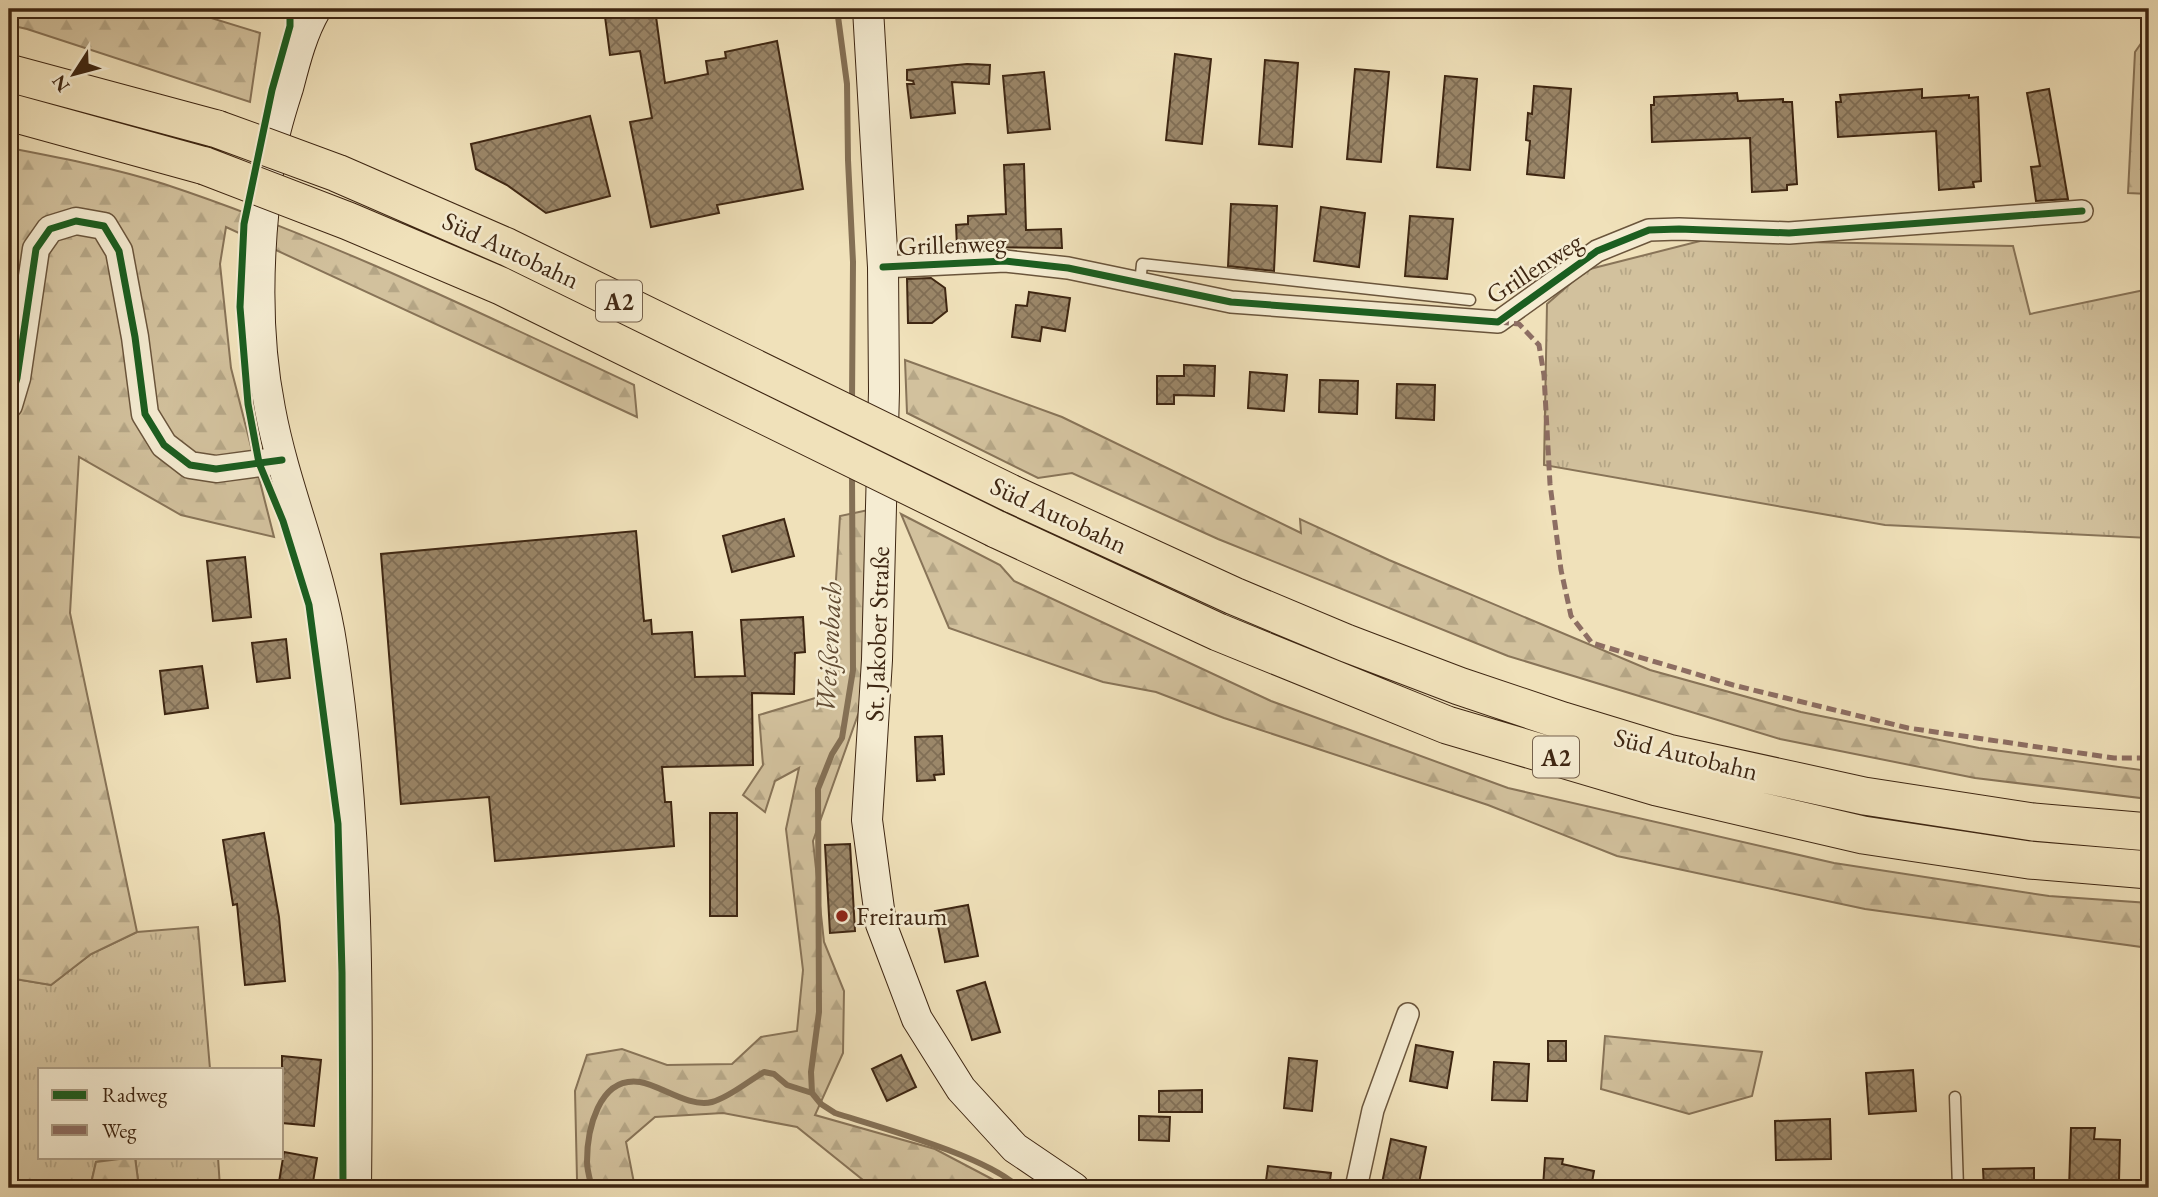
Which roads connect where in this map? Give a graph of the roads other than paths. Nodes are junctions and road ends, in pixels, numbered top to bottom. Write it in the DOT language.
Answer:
graph roads {
  1 [pos="316,9"];
  2 [pos="868,9"];
  3 [pos="9,73"];
  4 [pos="9,112"];
  5 [pos="2082,211"];
  6 [pos="883,267"];
  7 [pos="1140,284"];
  8 [pos="1470,300"];
  9 [pos="9,405"];
  10 [pos="282,460"];
  11 [pos="2149,832"];
  12 [pos="2149,870"];
  13 [pos="1408,1014"];
  14 [pos="1955,1097"];
  15 [pos="356,1188"];
  16 [pos="1073,1188"];
  17 [pos="1356,1188"];
  18 [pos="1958,1188"];
  1 -- 10 [label="main road"];
  2 -- 6 [label="main road, St. Jakober Straße"];
  3 -- 11 [label="highway, Süd Autobahn / A2, bridge"];
  4 -- 12 [label="highway, Süd Autobahn / A2, bridge"];
  5 -- 7 [label="street, Grillenweg"];
  6 -- 7 [label="street, Grillenweg"];
  6 -- 16 [label="main road, St. Jakober Straße"];
  7 -- 8 [label="lane"];
  9 -- 10 [label="street"];
  10 -- 15 [label="main road"];
  13 -- 17 [label="street"];
  14 -- 18 [label="lane"];
}
